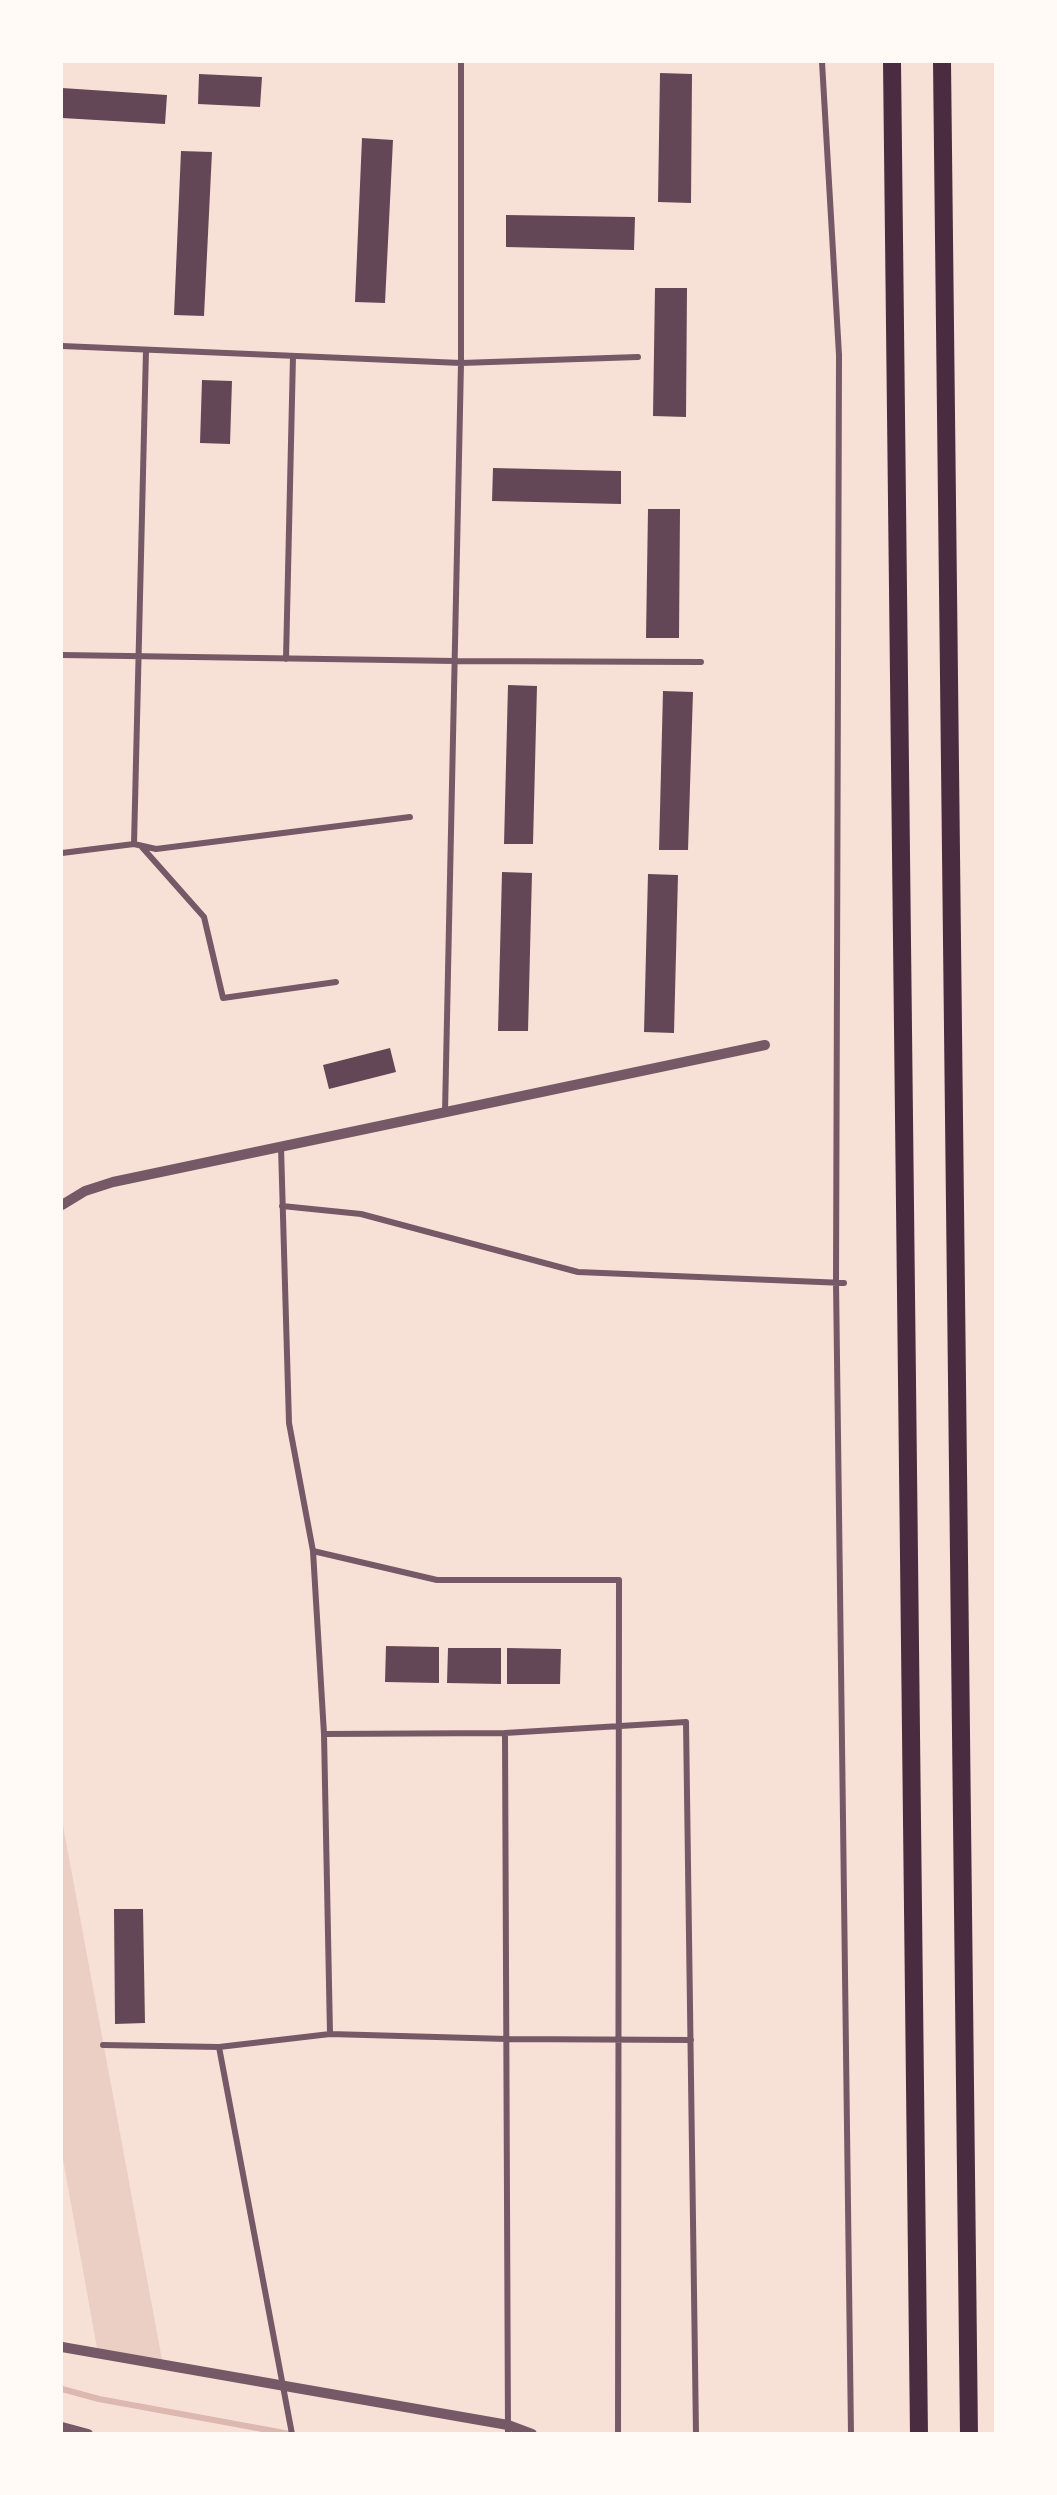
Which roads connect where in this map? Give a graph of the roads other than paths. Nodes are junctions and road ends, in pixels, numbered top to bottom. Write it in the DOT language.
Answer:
graph roads {
  1 [pos="461,62"];
  2 [pos="822,62"];
  3 [pos="892,62"];
  4 [pos="942,62"];
  5 [pos="62,346"];
  6 [pos="146,350"];
  7 [pos="293,356"];
  8 [pos="638,357"];
  9 [pos="461,363"];
  10 [pos="62,655"];
  11 [pos="139,656"];
  12 [pos="286,658"];
  13 [pos="455,661"];
  14 [pos="701,662"];
  15 [pos="410,817"];
  16 [pos="138,844"];
  17 [pos="62,853"];
  18 [pos="336,982"];
  19 [pos="765,1046"];
  20 [pos="445,1112"];
  21 [pos="281,1147"];
  22 [pos="62,1205"];
  23 [pos="282,1206"];
  24 [pos="836,1282"];
  25 [pos="844,1283"];
  26 [pos="313,1551"];
  27 [pos="619,1725"];
  28 [pos="505,1732"];
  29 [pos="324,1734"];
  30 [pos="330,2034"];
  31 [pos="507,2039"];
  32 [pos="618,2039"];
  33 [pos="691,2040"];
  34 [pos="104,2044"];
  35 [pos="219,2047"];
  36 [pos="62,2347"];
  37 [pos="282,2385"];
  38 [pos="62,2427"];
  39 [pos="508,2429"];
  40 [pos="88,2433"];
  41 [pos="291,2433"];
  42 [pos="532,2433"];
  43 [pos="618,2433"];
  44 [pos="696,2433"];
  45 [pos="851,2433"];
  46 [pos="919,2433"];
  47 [pos="969,2433"];
  1 -- 9 [label="street"];
  2 -- 24 [label="street"];
  3 -- 46 [label="highway"];
  4 -- 47 [label="highway"];
  5 -- 6 [label="street"];
  6 -- 7 [label="street"];
  6 -- 11 [label="street"];
  7 -- 9 [label="street"];
  7 -- 12 [label="street"];
  8 -- 9 [label="street"];
  9 -- 13 [label="street"];
  10 -- 11 [label="street"];
  11 -- 12 [label="street"];
  11 -- 16 [label="street"];
  12 -- 13 [label="street"];
  13 -- 14 [label="street"];
  13 -- 20 [label="street"];
  15 -- 16 [label="street"];
  16 -- 17 [label="street"];
  16 -- 18 [label="street"];
  19 -- 20 [label="street"];
  20 -- 21 [label="street"];
  21 -- 22 [label="street"];
  21 -- 23 [label="street"];
  23 -- 24 [label="street"];
  23 -- 26 [label="street"];
  24 -- 25 [label="street"];
  24 -- 45 [label="street"];
  26 -- 27 [label="street"];
  26 -- 29 [label="street"];
  27 -- 28 [label="street"];
  27 -- 32 [label="street"];
  27 -- 33 [label="street"];
  28 -- 29 [label="street"];
  28 -- 31 [label="street"];
  29 -- 30 [label="street"];
  30 -- 31 [label="street"];
  30 -- 35 [label="street"];
  31 -- 32 [label="street"];
  31 -- 39 [label="street"];
  32 -- 33 [label="street"];
  32 -- 43 [label="street"];
  33 -- 44 [label="street"];
  34 -- 35 [label="street"];
  35 -- 37 [label="street"];
  36 -- 37 [label="street"];
  37 -- 39 [label="street"];
  37 -- 41 [label="street"];
  38 -- 40 [label="street"];
  39 -- 42 [label="street"];
}
